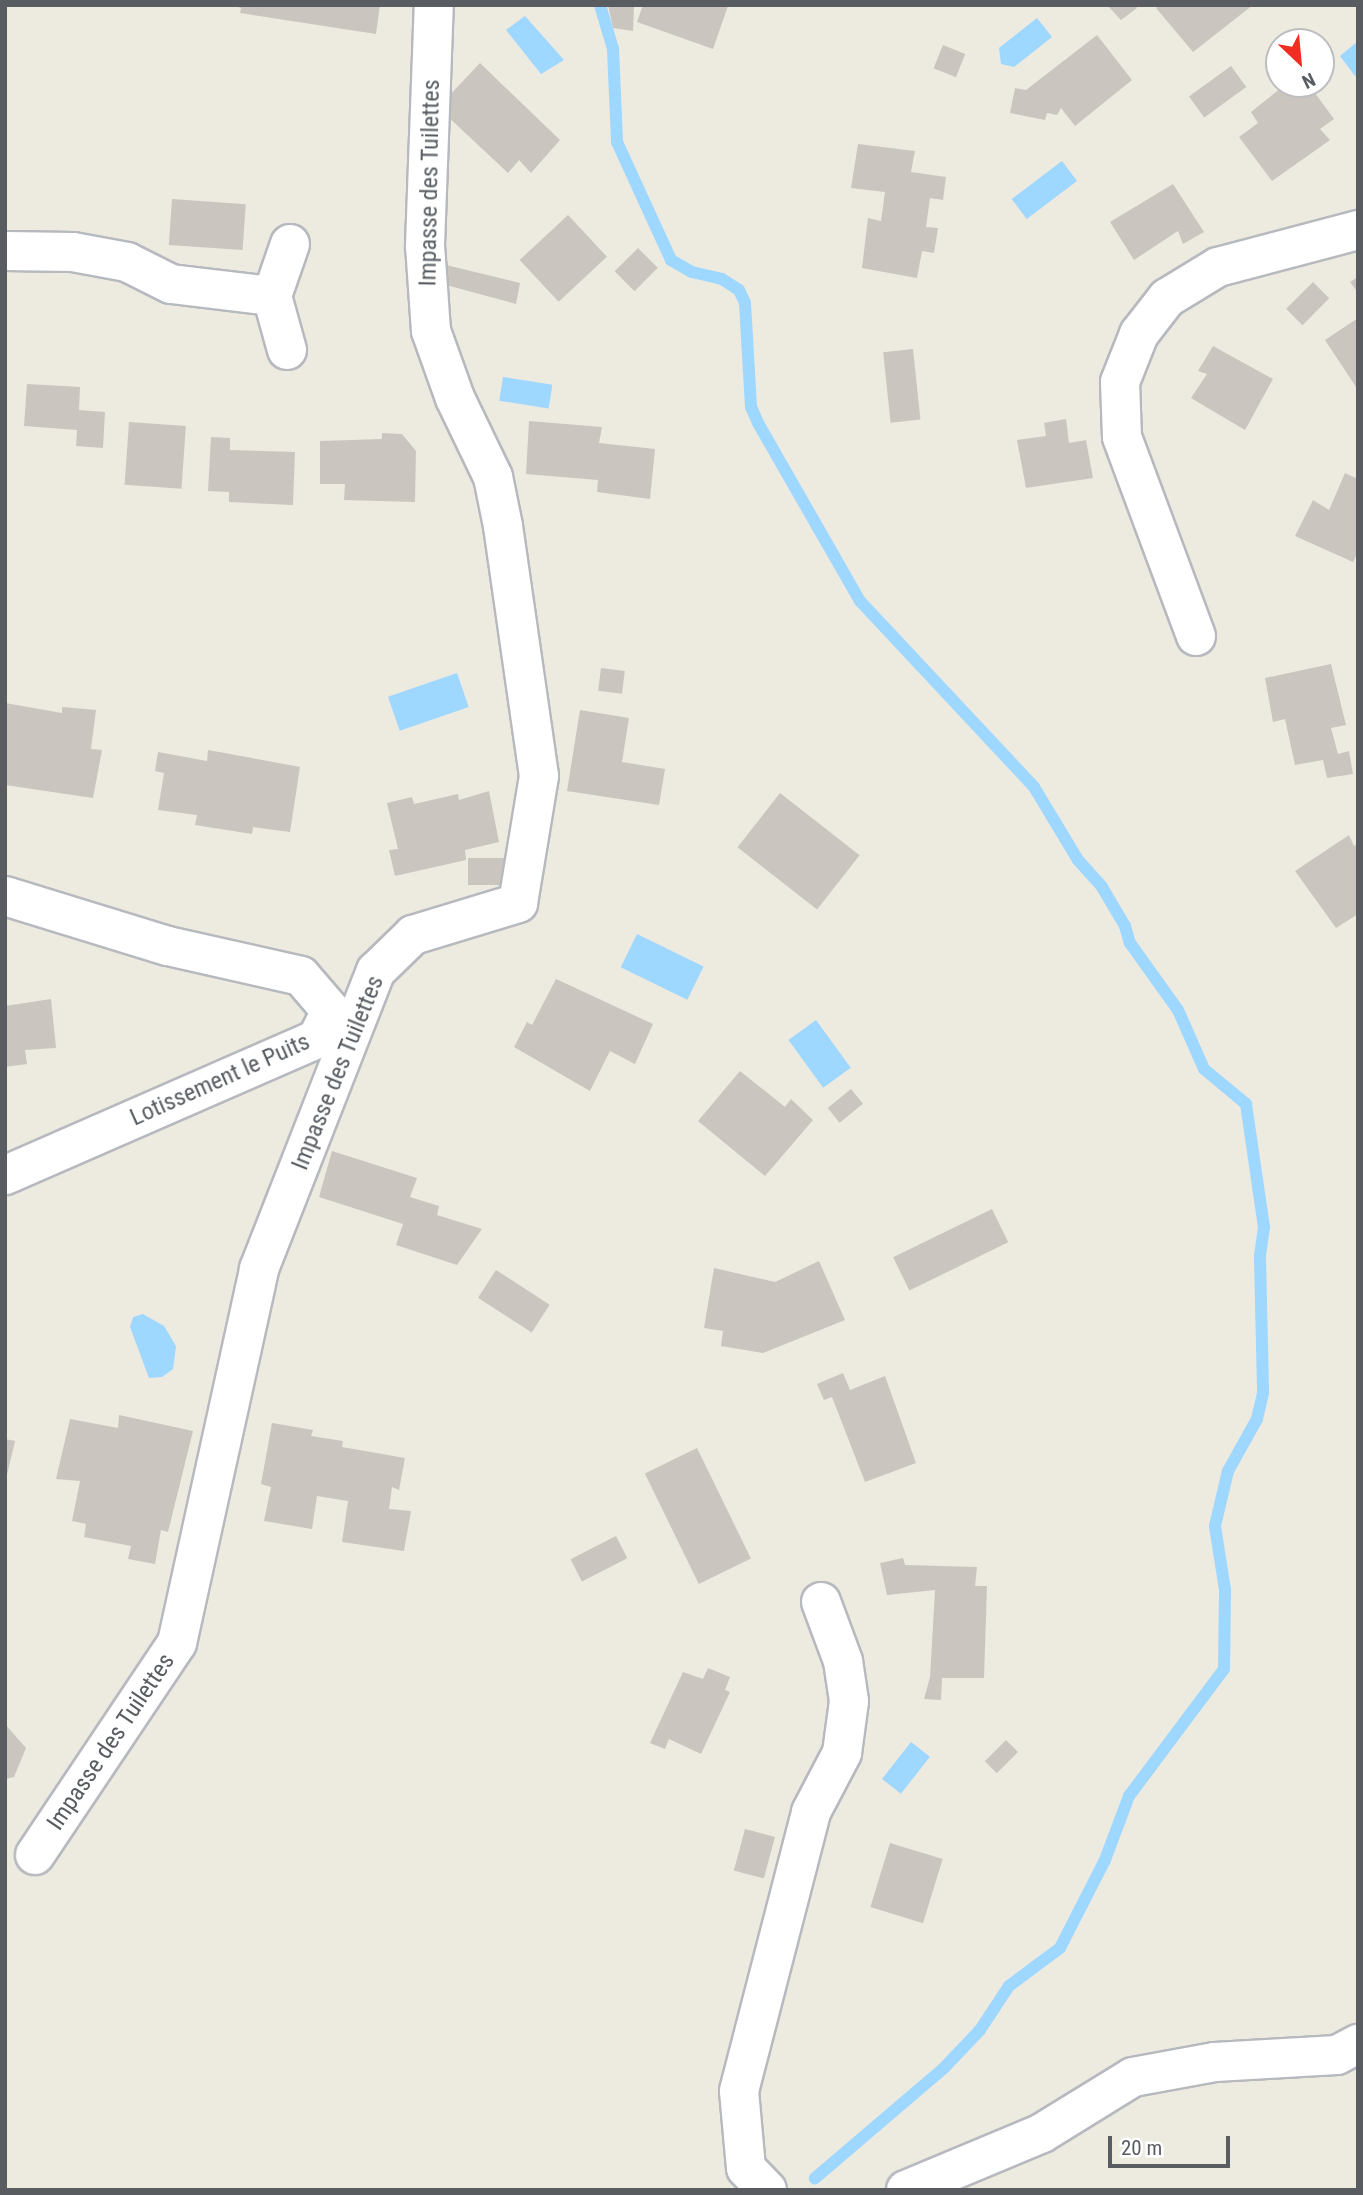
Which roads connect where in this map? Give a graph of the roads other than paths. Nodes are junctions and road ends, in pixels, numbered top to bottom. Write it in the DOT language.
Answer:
graph roads {
  1 [pos="434,5"];
  2 [pos="1358,230"];
  3 [pos="290,244"];
  4 [pos="5,251"];
  5 [pos="272,296"];
  6 [pos="288,350"];
  7 [pos="1196,636"];
  8 [pos="5,896"];
  9 [pos="5,1175"];
  10 [pos="821,1602"];
  11 [pos="35,1855"];
  12 [pos="1358,2044"];
  13 [pos="767,2190"];
  14 [pos="906,2190"];
  1 -- 11 [label="street, Impasse des Tuilettes"];
  2 -- 7 [label="street"];
  3 -- 5 [label="street"];
  4 -- 5 [label="street"];
  5 -- 6 [label="street"];
  8 -- 9 [label="street, Lotissement le Puits"];
  10 -- 13 [label="street"];
  12 -- 14 [label="street"];
}
